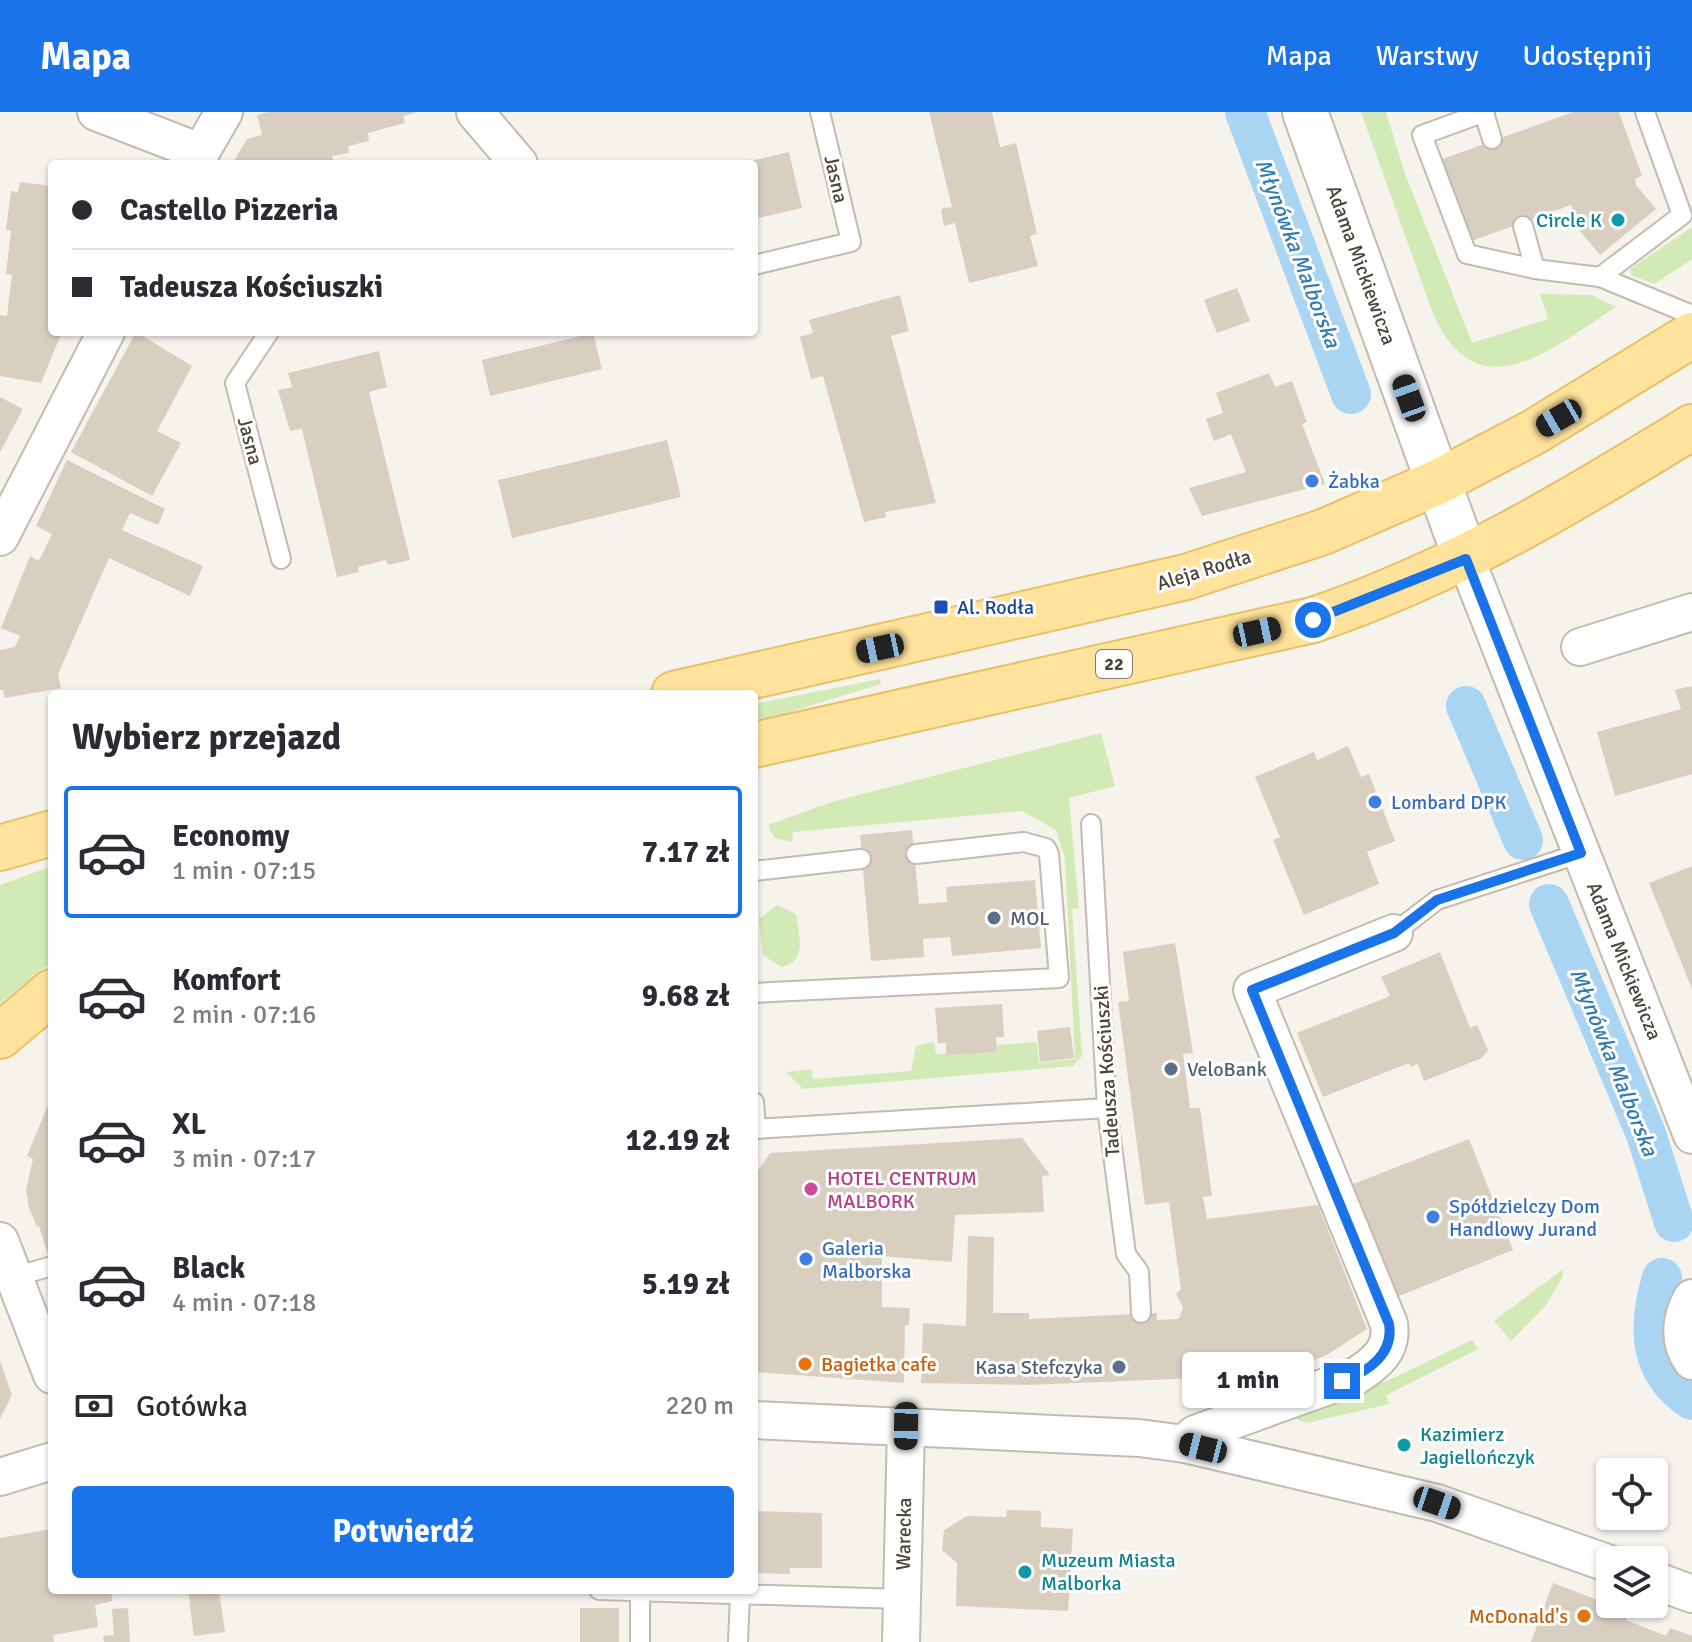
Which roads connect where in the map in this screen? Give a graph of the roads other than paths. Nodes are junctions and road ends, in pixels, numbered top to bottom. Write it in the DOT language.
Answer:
graph roads {
  1 [pos="96,112"];
  2 [pos="224,112"];
  3 [pos="475,112"];
  4 [pos="820,112"];
  5 [pos="1305,112"];
  6 [pos="1484,112"];
  7 [pos="1645,112"];
  8 [pos="1492,139"];
  9 [pos="197,158"];
  10 [pos="516,160"];
  11 [pos="1523,226"];
  12 [pos="758,264"];
  13 [pos="1535,269"];
  14 [pos="1600,277"];
  15 [pos="1692,315"];
  16 [pos="1692,335"];
  17 [pos="104,336"];
  18 [pos="266,336"];
  19 [pos="1692,427"];
  20 [pos="1438,482"];
  21 [pos="0,537"];
  22 [pos="281,559"];
  23 [pos="1466,559"];
  24 [pos="1692,612"];
  25 [pos="1580,647"];
  26 [pos="692,690"];
  27 [pos="758,744"];
  28 [pos="1091,824"];
  29 [pos="48,834"];
  30 [pos="0,848"];
  31 [pos="1581,853"];
  32 [pos="916,854"];
  33 [pos="861,859"];
  34 [pos="758,871"];
  35 [pos="1394,933"];
  36 [pos="758,993"];
  37 [pos="48,995"];
  38 [pos="0,1036"];
  39 [pos="1107,1108"];
  40 [pos="758,1129"];
  41 [pos="1692,1135"];
  42 [pos="0,1241"];
  43 [pos="48,1267"];
  44 [pos="14,1277"];
  45 [pos="1692,1298"];
  46 [pos="1141,1313"];
  47 [pos="1692,1361"];
  48 [pos="48,1365"];
  49 [pos="758,1420"];
  50 [pos="906,1426"];
  51 [pos="1185,1444"];
  52 [pos="48,1462"];
  53 [pos="0,1477"];
  54 [pos="1596,1559"];
  55 [pos="1668,1585"];
  56 [pos="640,1594"];
  57 [pos="707,1594"];
  58 [pos="1692,1594"];
  59 [pos="740,1595"];
  60 [pos="902,1599"];
  61 [pos="640,1642"];
  62 [pos="738,1642"];
  63 [pos="901,1642"];
  1 -- 9 [label="street"];
  2 -- 9 [label="street"];
  3 -- 10 [label="street"];
  4 -- 12 [label="lane, Jasna"];
  5 -- 20 [label="street, Adama Mickiewicza"];
  6 -- 8 [label="lane"];
  6 -- 13 [label="lane"];
  7 -- 14 [label="lane"];
  11 -- 13 [label="lane"];
  13 -- 14 [label="lane"];
  14 -- 15 [label="lane"];
  16 -- 20 [label="main road, Aleja Rodła"];
  17 -- 21 [label="street"];
  18 -- 22 [label="lane, Jasna"];
  19 -- 23 [label="main road, 22"];
  20 -- 23 [label="street, Adama Mickiewicza"];
  20 -- 26 [label="main road, Aleja Rodła"];
  23 -- 27 [label="main road, 22"];
  23 -- 31 [label="street, Adama Mickiewicza"];
  24 -- 25 [label="street"];
  28 -- 39 [label="lane, Tadeusza Kościuszki"];
  29 -- 30 [label="main road"];
  31 -- 35 [label="lane"];
  31 -- 41 [label="street, Adama Mickiewicza"];
  32 -- 36 [label="lane"];
  33 -- 34 [label="lane"];
  35 -- 51 [label="street"];
  37 -- 38 [label="main road"];
  39 -- 40 [label="lane"];
  39 -- 46 [label="lane, Tadeusza Kościuszki"];
  42 -- 44 [label="street"];
  43 -- 44 [label="lane"];
  44 -- 48 [label="street"];
  45 -- 47 [label="street"];
  49 -- 50 [label="street"];
  50 -- 51 [label="street"];
  50 -- 60 [label="street, Warecka"];
  51 -- 54 [label="street"];
  52 -- 53 [label="street"];
  55 -- 58 [label="street"];
  56 -- 61 [label="lane"];
  57 -- 59 [label="lane"];
  59 -- 60 [label="lane"];
  59 -- 62 [label="lane"];
  60 -- 63 [label="street, Warecka"];
}
